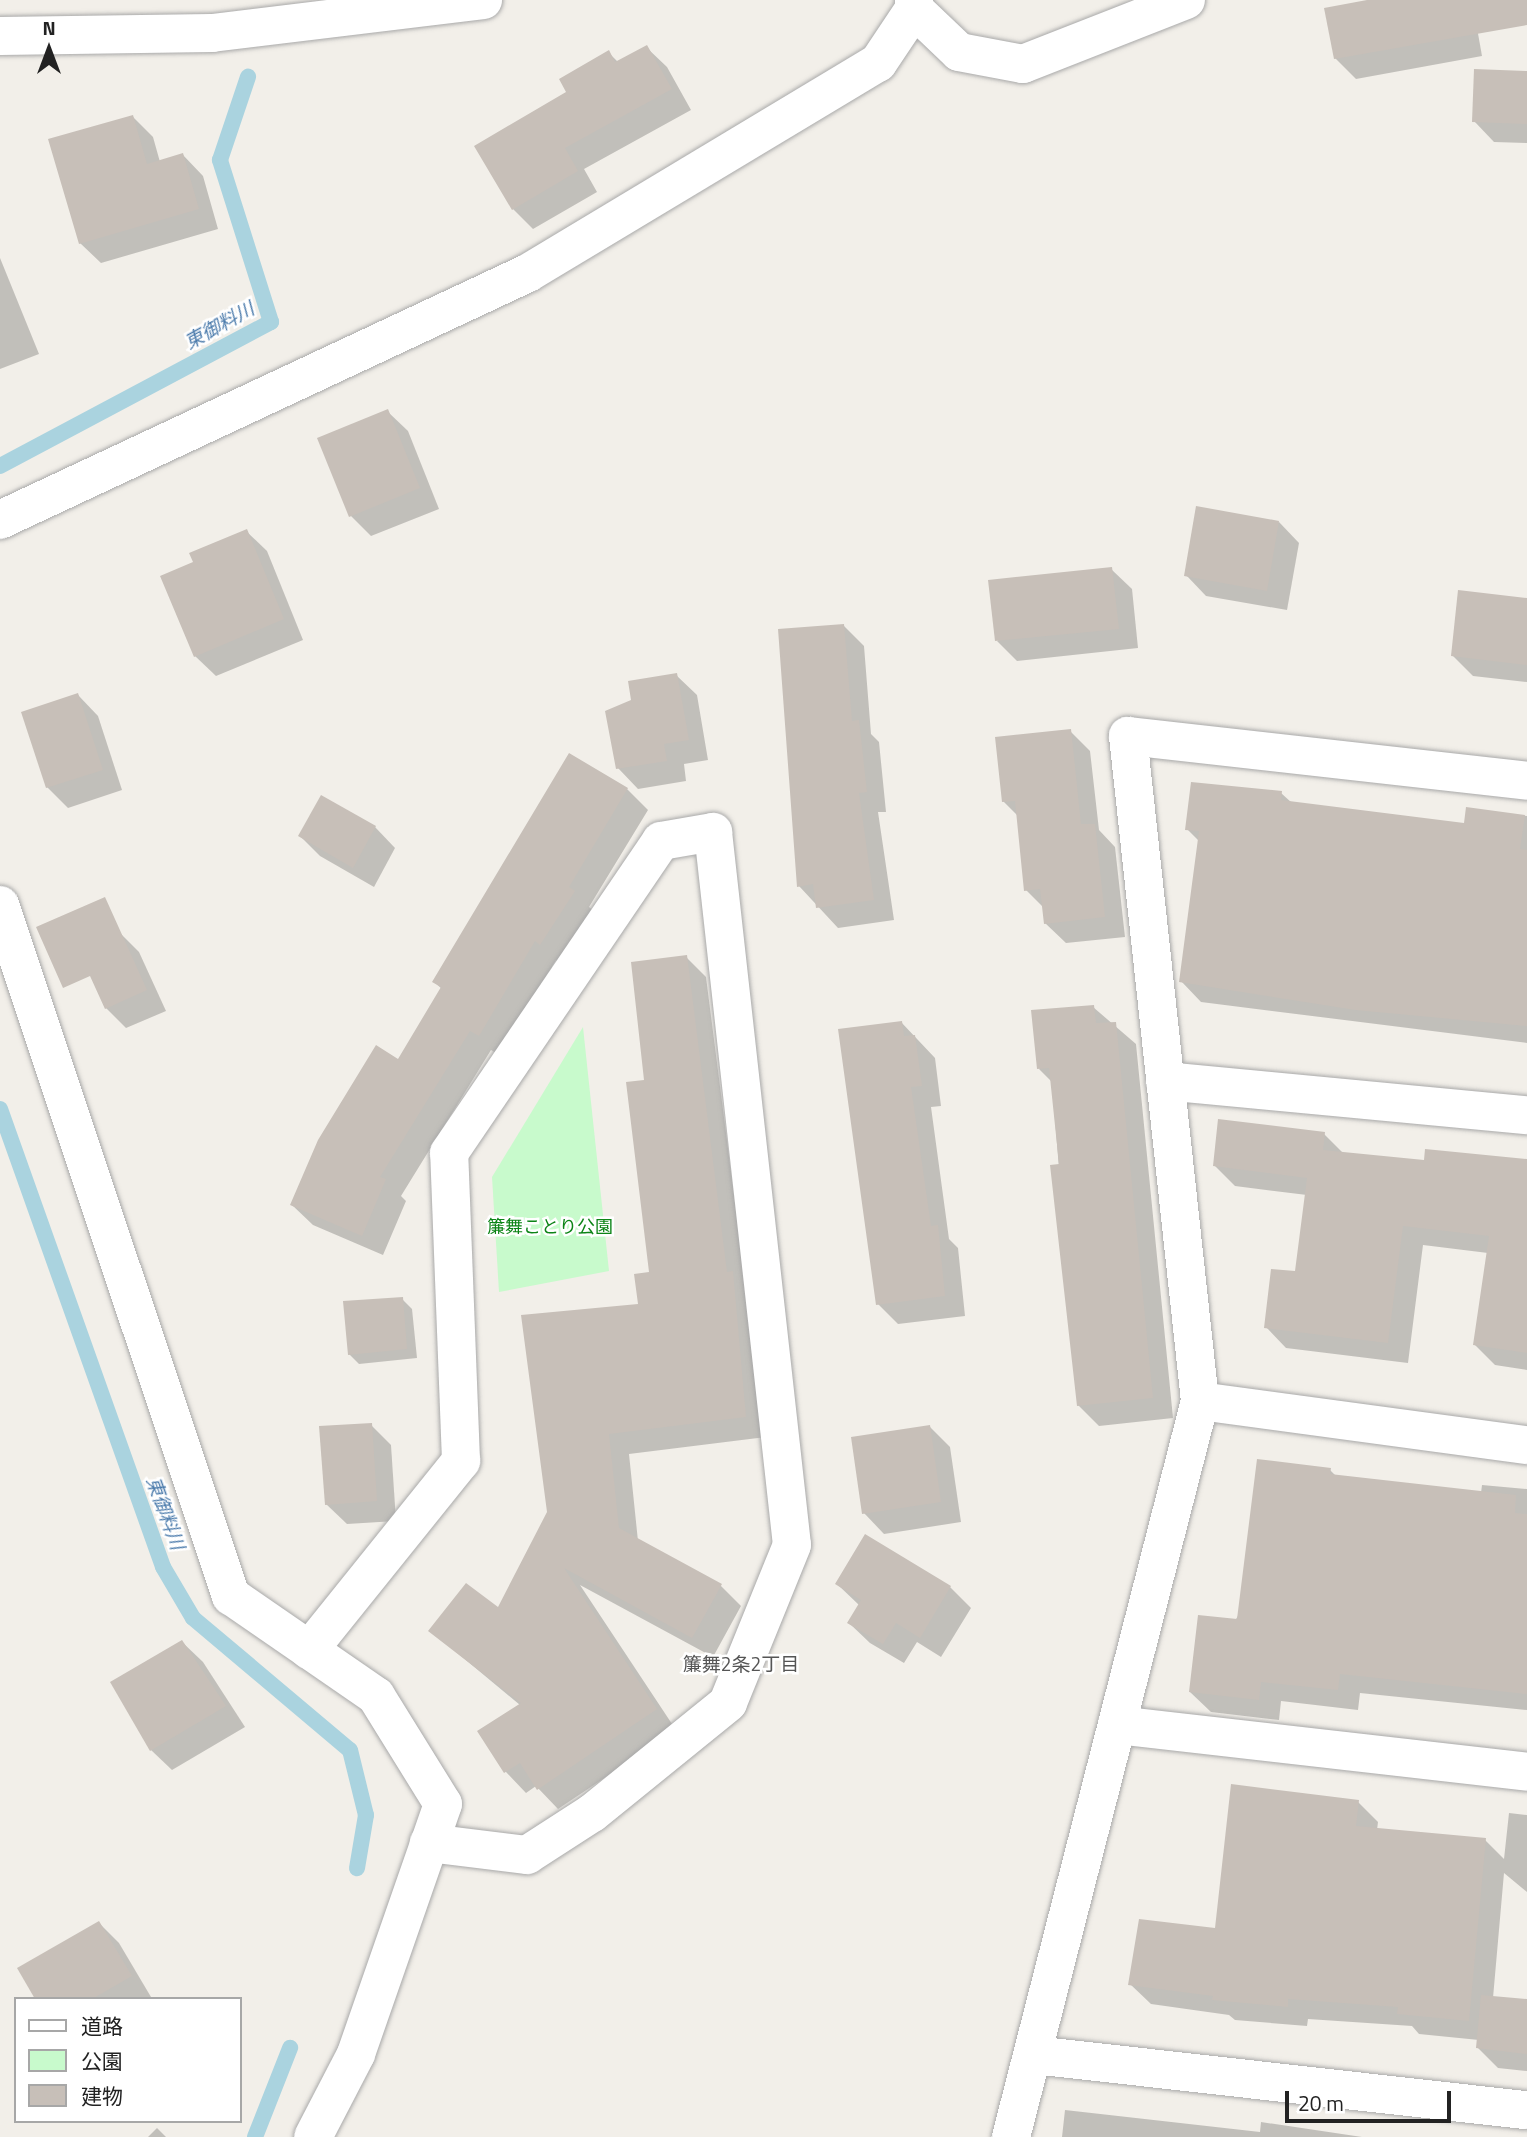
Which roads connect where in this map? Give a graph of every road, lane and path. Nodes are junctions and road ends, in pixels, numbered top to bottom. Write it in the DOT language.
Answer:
graph roads {
  1 [pos="483,0"];
  2 [pos="1186,0"];
  3 [pos="914,5"];
  4 [pos="0,36"];
  5 [pos="0,520"];
  6 [pos="1527,781"];
  7 [pos="0,905"];
  8 [pos="1165,1081"];
  9 [pos="1527,1115"];
  10 [pos="1200,1401"];
  11 [pos="1527,1445"];
  12 [pos="309,1650"];
  13 [pos="1118,1725"];
  14 [pos="1527,1772"];
  15 [pos="429,1843"];
  16 [pos="1034,2055"];
  17 [pos="1527,2110"];
  18 [pos="313,2137"];
  19 [pos="1011,2137"];
  1 -- 4 [label="street"];
  2 -- 3 [label="street"];
  3 -- 5 [label="street"];
  6 -- 8 [label="street"];
  7 -- 12 [label="street"];
  8 -- 9 [label="street"];
  8 -- 10 [label="street"];
  10 -- 11 [label="street"];
  10 -- 13 [label="street"];
  12 -- 15 [label="street"];
  12 -- 15 [label="street"];
  13 -- 14 [label="street"];
  13 -- 16 [label="street"];
  15 -- 18 [label="street"];
  16 -- 17 [label="street"];
  16 -- 19 [label="street"];
}
